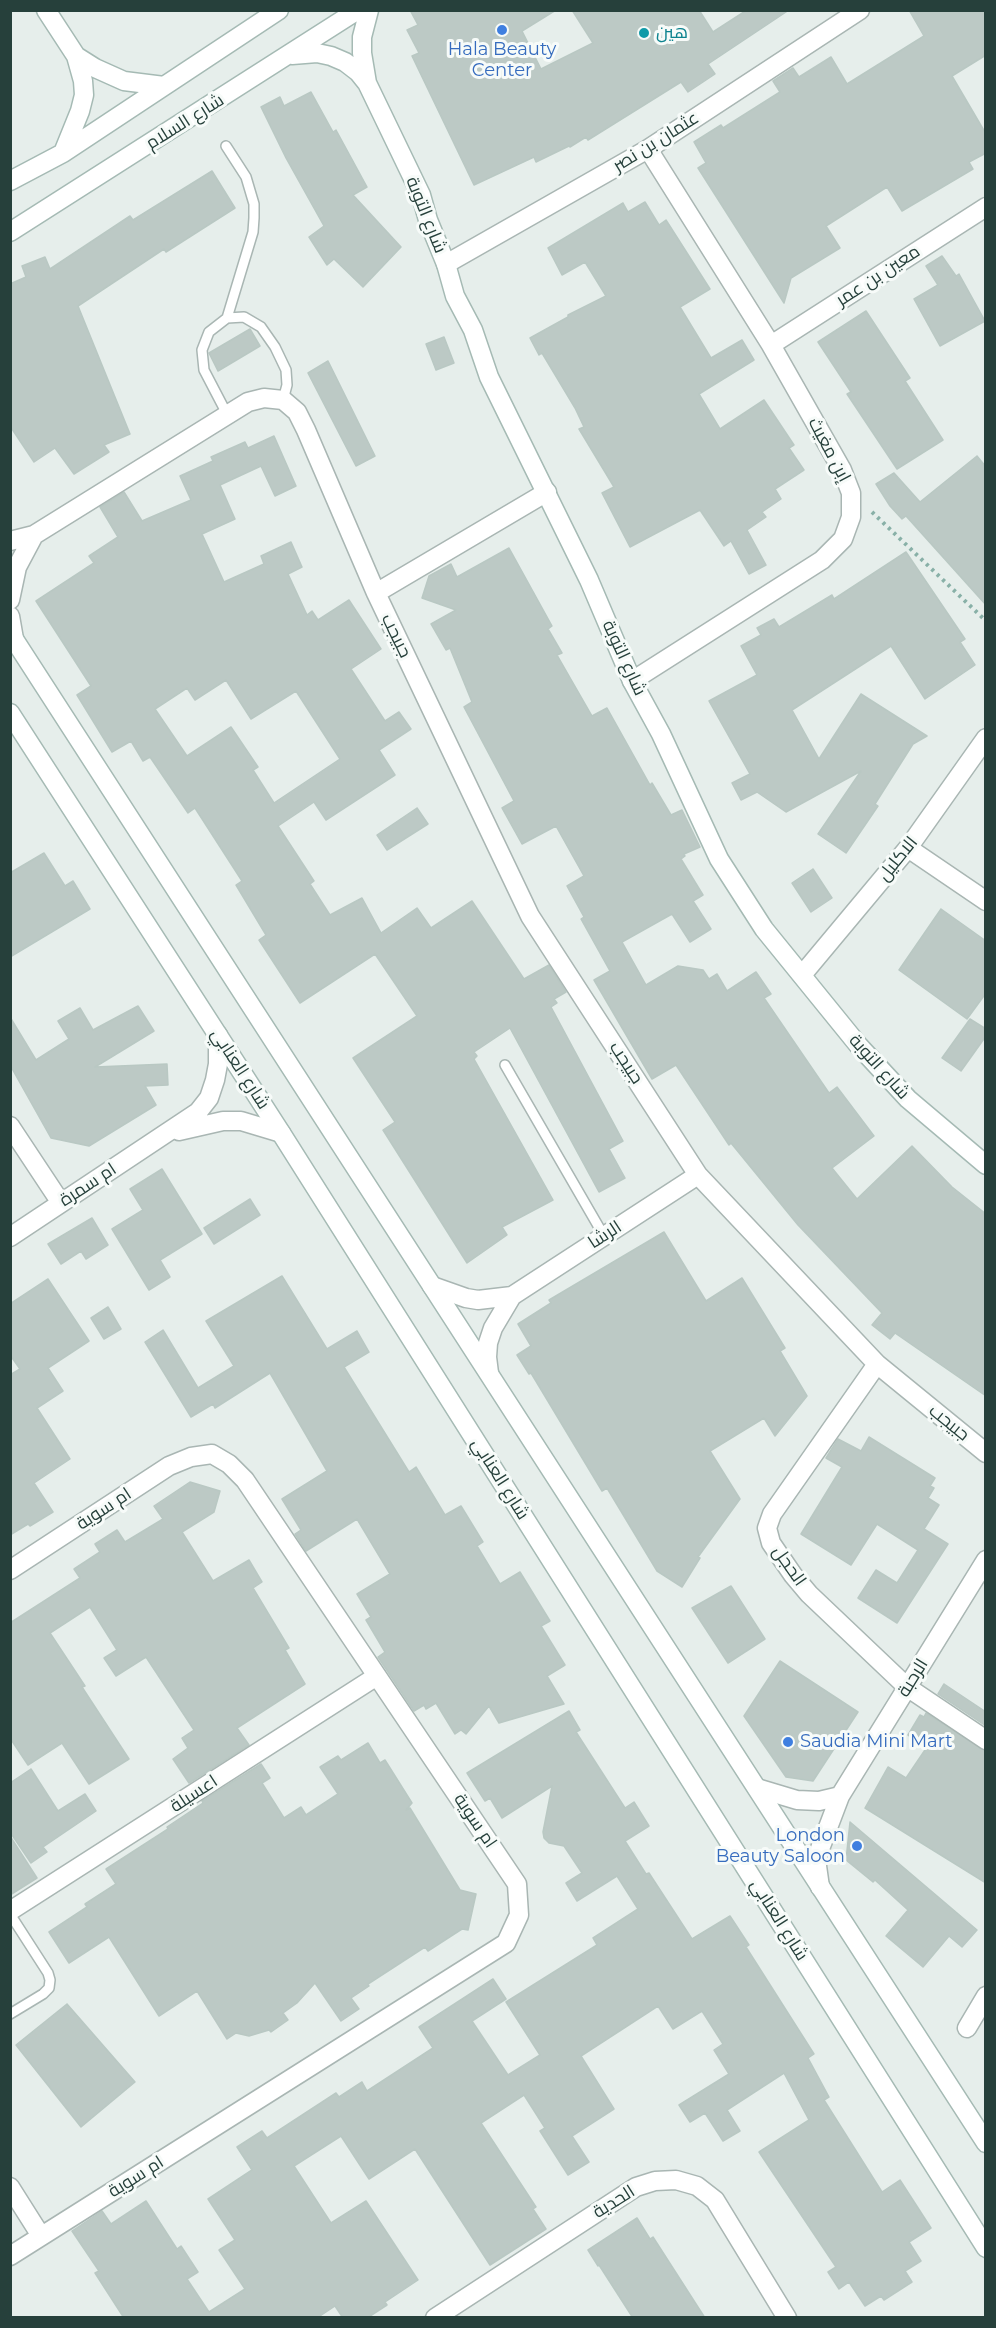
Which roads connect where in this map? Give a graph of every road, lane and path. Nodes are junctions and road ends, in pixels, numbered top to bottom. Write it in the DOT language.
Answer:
graph roads {
  1 [pos="46,10"];
  2 [pos="279,10"];
  3 [pos="358,10"];
  4 [pos="369,10"];
  5 [pos="860,10"];
  6 [pos="76,56"];
  7 [pos="289,56"];
  8 [pos="367,83"];
  9 [pos="164,86"];
  10 [pos="226,146"];
  11 [pos="648,148"];
  12 [pos="63,153"];
  13 [pos="10,181"];
  14 [pos="986,207"];
  15 [pos="10,232"];
  16 [pos="446,264"];
  17 [pos="227,318"];
  18 [pos="771,345"];
  19 [pos="283,400"];
  20 [pos="228,416"];
  21 [pos="547,492"];
  22 [pos="851,493"];
  23 [pos="34,535"];
  24 [pos="10,541"];
  25 [pos="376,593"];
  26 [pos="10,600"];
  27 [pos="10,616"];
  28 [pos="986,621"];
  29 [pos="12,636"];
  30 [pos="632,681"];
  31 [pos="10,713"];
  32 [pos="986,738"];
  33 [pos="908,848"];
  34 [pos="986,901"];
  35 [pos="802,975"];
  36 [pos="218,1035"];
  37 [pos="505,1065"];
  38 [pos="10,1126"];
  39 [pos="281,1133"];
  40 [pos="166,1134"];
  41 [pos="986,1165"];
  42 [pos="698,1175"];
  43 [pos="61,1203"];
  44 [pos="10,1236"];
  45 [pos="604,1236"];
  46 [pos="432,1286"];
  47 [pos="512,1296"];
  48 [pos="877,1364"];
  49 [pos="489,1373"];
  50 [pos="986,1453"];
  51 [pos="986,1560"];
  52 [pos="10,1570"];
  53 [pos="377,1676"];
  54 [pos="907,1687"];
  55 [pos="986,1740"];
  56 [pos="757,1788"];
  57 [pos="840,1796"];
  58 [pos="820,1887"];
  59 [pos="10,1912"];
  60 [pos="986,1996"];
  61 [pos="10,2014"];
  62 [pos="967,2028"];
  63 [pos="986,2143"];
  64 [pos="10,2187"];
  65 [pos="41,2236"];
  66 [pos="986,2248"];
  67 [pos="10,2256"];
  68 [pos="435,2318"];
  69 [pos="787,2318"];
  1 -- 6 [label="street"];
  2 -- 9 [label="street"];
  3 -- 7 [label="street, شارع السلام"];
  4 -- 8 [label="street, شارع التوبة"];
  5 -- 11 [label="street, عثمان بن نصر"];
  6 -- 9 [label="street"];
  6 -- 12 [label="street"];
  7 -- 8 [label="street, شارع التوبة"];
  7 -- 15 [label="street, شارع السلام"];
  8 -- 16 [label="street, شارع التوبة"];
  9 -- 12 [label="street"];
  10 -- 17 [label="lane"];
  11 -- 16 [label="street, عثمان بن نصر"];
  11 -- 18 [label="street, إبن مغيث"];
  12 -- 13 [label="street"];
  14 -- 18 [label="street, معين بن عمر"];
  16 -- 21 [label="street, شارع التوبة"];
  17 -- 19 [label="lane"];
  17 -- 20 [label="lane"];
  18 -- 22 [label="street, إبن مغيث"];
  19 -- 20 [label="street"];
  19 -- 25 [label="street, جبيجب"];
  20 -- 23 [label="street"];
  21 -- 25 [label="street, جبيجب"];
  21 -- 30 [label="street, شارع التوبة"];
  22 -- 28 [label="path"];
  22 -- 30 [label="street, إبن مغيث"];
  23 -- 24 [label="street"];
  23 -- 26 [label="street"];
  25 -- 42 [label="street, جبيجب"];
  27 -- 29 [label="street"];
  29 -- 46 [label="street"];
  30 -- 35 [label="street, شارع التوبة"];
  31 -- 36 [label="street, شارع العنابي"];
  32 -- 33 [label="street, الاكليل"];
  33 -- 34 [label="street"];
  33 -- 35 [label="street, الاكليل"];
  35 -- 41 [label="street, شارع التوبة"];
  36 -- 39 [label="street, شارع العنابي"];
  36 -- 40 [label="street, ام سمرة"];
  37 -- 45 [label="lane"];
  38 -- 43 [label="street"];
  39 -- 40 [label="street, ام سمرة"];
  39 -- 66 [label="street, شارع العنابي"];
  40 -- 43 [label="street, ام سمرة"];
  42 -- 45 [label="street, الرشا"];
  42 -- 48 [label="street, جبيجب"];
  43 -- 44 [label="street, ام سمرة"];
  45 -- 47 [label="street, الرشا"];
  46 -- 47 [label="street, الرشا"];
  46 -- 49 [label="street"];
  47 -- 49 [label="street, الرشا"];
  48 -- 50 [label="street, جبيجب"];
  48 -- 54 [label="street, الحجل"];
  49 -- 56 [label="street"];
  51 -- 54 [label="street, الرحبة"];
  52 -- 53 [label="street, ام سوية"];
  53 -- 59 [label="street, اعسيلة"];
  53 -- 65 [label="street, ام سوية"];
  54 -- 55 [label="street"];
  54 -- 57 [label="street, الرحبة"];
  56 -- 57 [label="street"];
  56 -- 58 [label="street"];
  57 -- 58 [label="street, الرحبة"];
  58 -- 63 [label="street"];
  59 -- 61 [label="lane"];
  60 -- 62 [label="street"];
  64 -- 65 [label="street"];
  65 -- 67 [label="street, ام سوية"];
  68 -- 69 [label="street, الحدية"];
}
